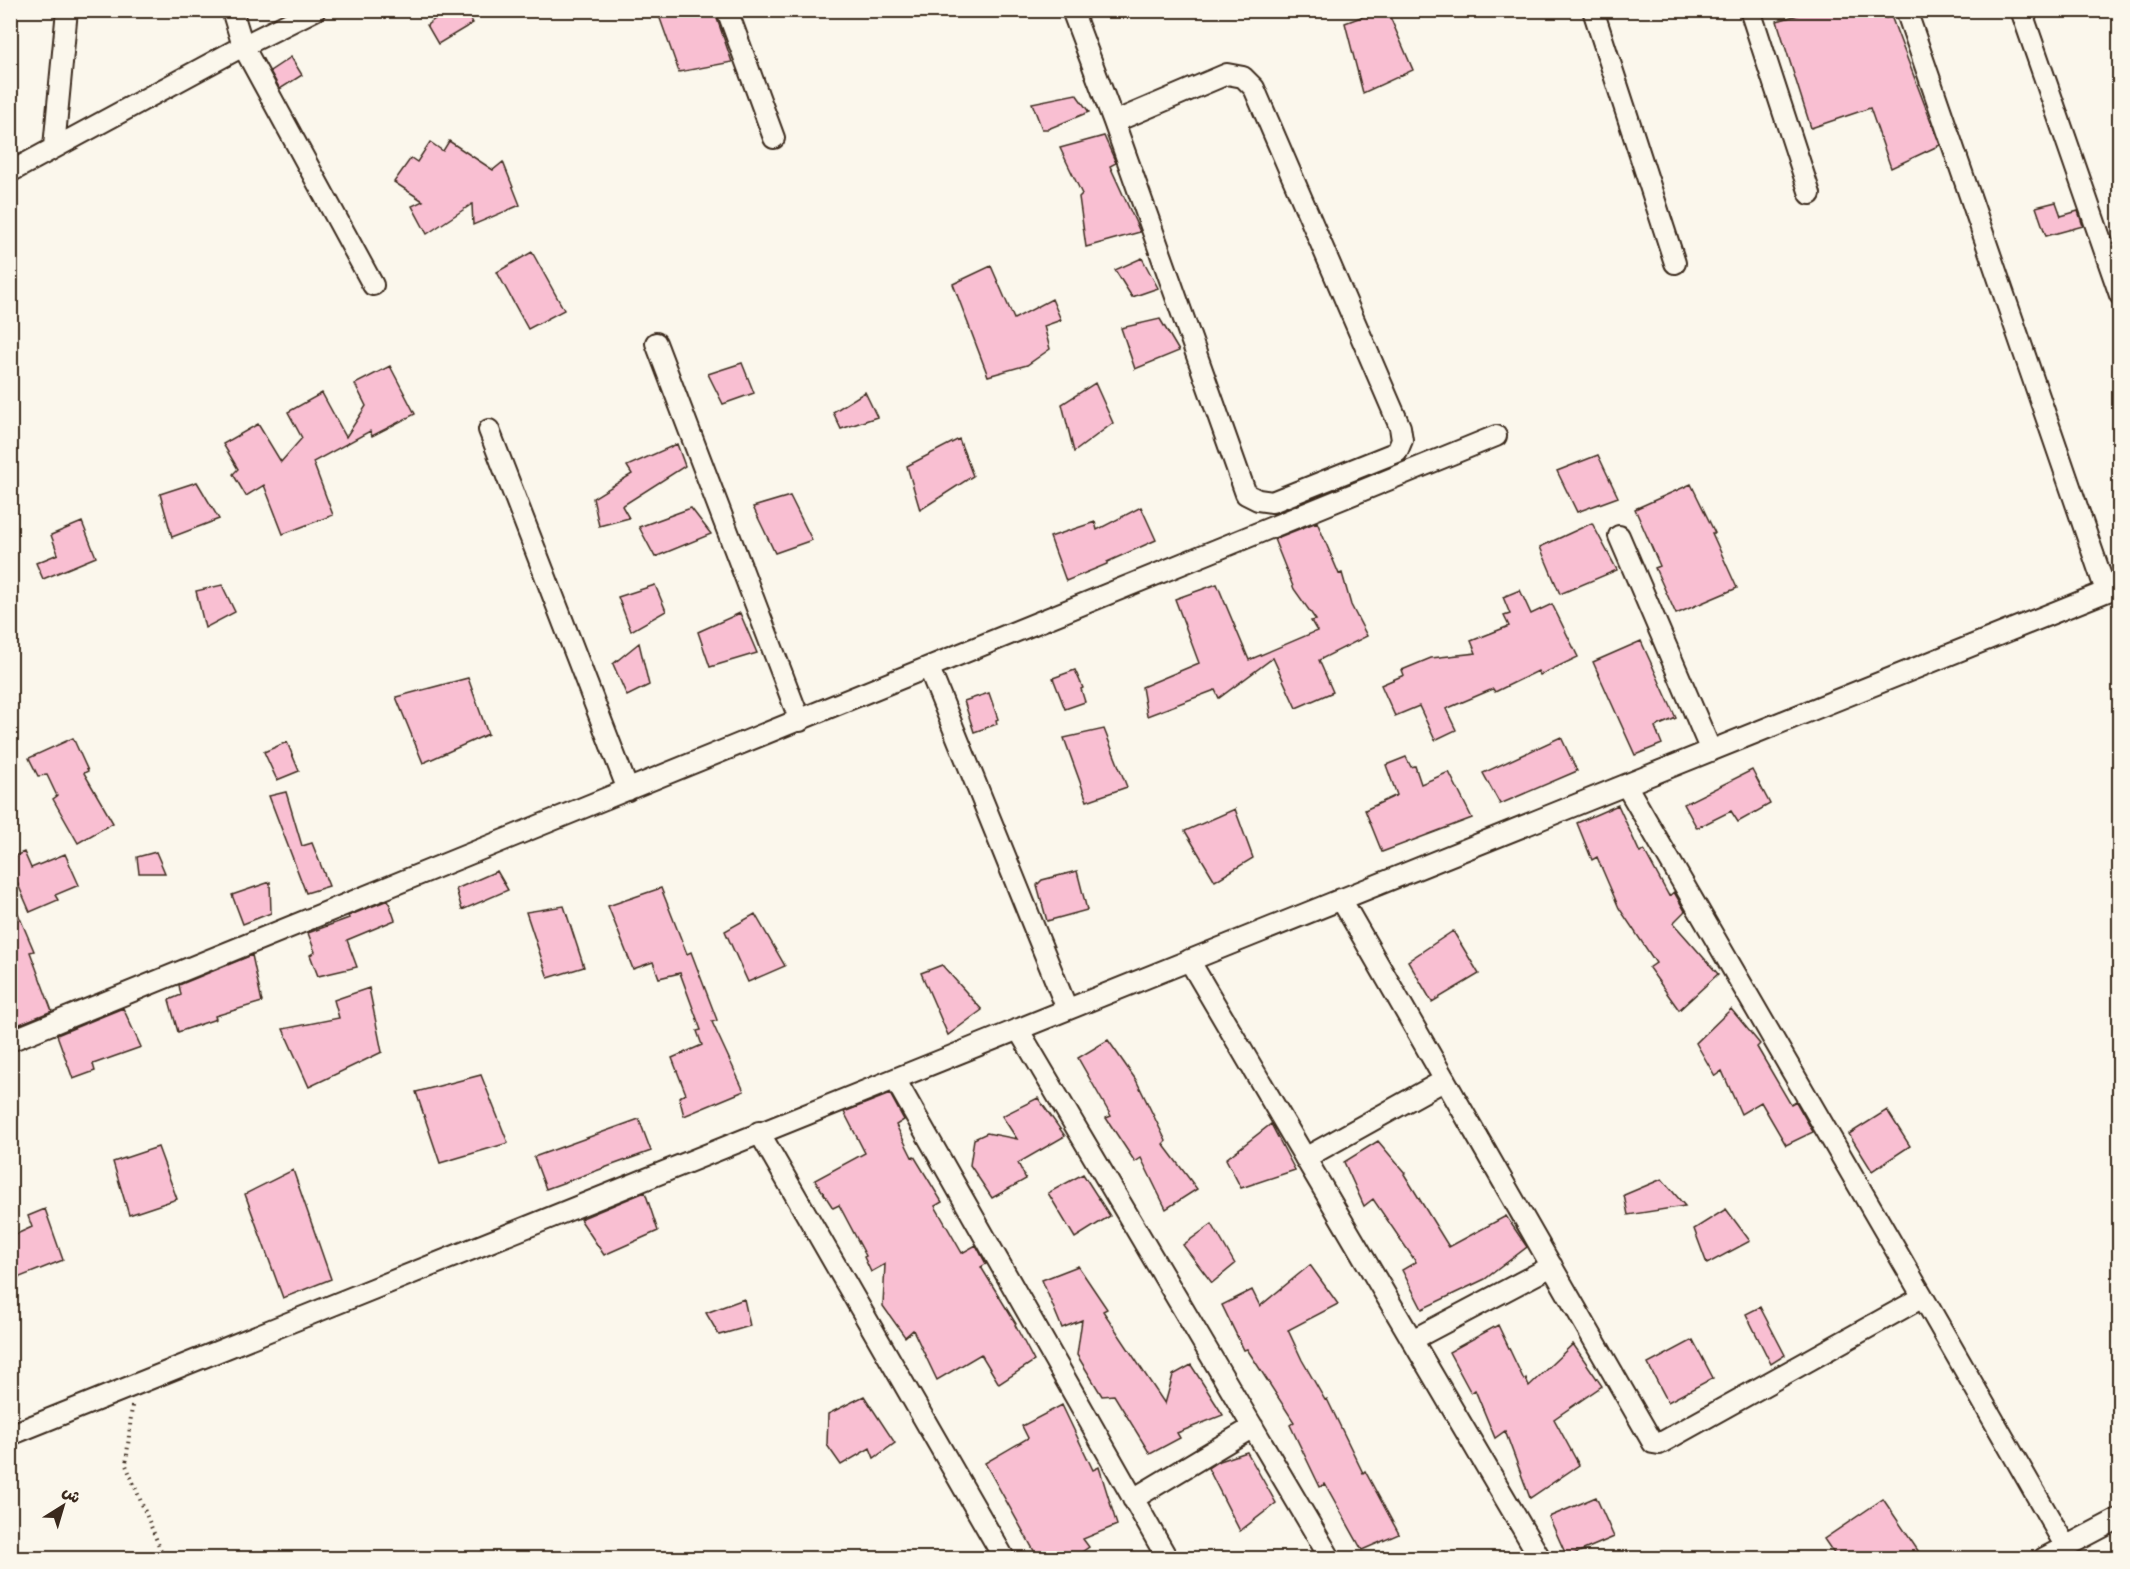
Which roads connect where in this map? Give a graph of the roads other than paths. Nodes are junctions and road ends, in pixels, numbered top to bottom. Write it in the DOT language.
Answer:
graph roads {
  1 [pos="67,10"];
  2 [pos="232,10"];
  3 [pos="315,10"];
  4 [pos="727,10"];
  5 [pos="1593,10"];
  6 [pos="1750,10"];
  7 [pos="1906,10"];
  8 [pos="2021,10"];
  9 [pos="1074,11"];
  10 [pos="243,46"];
  11 [pos="1114,122"];
  12 [pos="774,138"];
  13 [pos="54,147"];
  14 [pos="10,172"];
  15 [pos="1810,194"];
  16 [pos="1675,263"];
  17 [pos="373,285"];
  18 [pos="2120,295"];
  19 [pos="656,343"];
  20 [pos="489,430"];
  21 [pos="1496,436"];
  22 [pos="1619,536"];
  23 [pos="2113,588"];
  24 [pos="929,669"];
  25 [pos="800,721"];
  26 [pos="1711,751"];
  27 [pos="1626,785"];
  28 [pos="628,790"];
  29 [pos="1341,899"];
  30 [pos="1189,960"];
  31 [pos="1067,1009"];
  32 [pos="1018,1029"];
  33 [pos="10,1041"];
  34 [pos="895,1079"];
  35 [pos="1445,1080"];
  36 [pos="759,1132"];
  37 [pos="1305,1158"];
  38 [pos="1552,1266"];
  39 [pos="1923,1297"];
  40 [pos="1412,1340"];
  41 [pos="1253,1427"];
  42 [pos="10,1435"];
  43 [pos="1133,1499"];
  44 [pos="2120,1518"];
  45 [pos="2052,1555"];
  46 [pos="1004,1558"];
  47 [pos="1167,1558"];
  48 [pos="1330,1558"];
  49 [pos="1540,1558"];
  1 -- 13 [label="street"];
  2 -- 10 [label="street"];
  3 -- 10 [label="street"];
  4 -- 12 [label="street"];
  5 -- 16 [label="street"];
  6 -- 15 [label="street"];
  7 -- 23 [label="street"];
  8 -- 18 [label="street"];
  9 -- 11 [label="street"];
  10 -- 13 [label="street"];
  10 -- 17 [label="street"];
  11 -- 11 [label="street"];
  13 -- 14 [label="street"];
  19 -- 25 [label="street"];
  20 -- 28 [label="street"];
  21 -- 24 [label="street"];
  22 -- 26 [label="street"];
  23 -- 26 [label="street"];
  24 -- 25 [label="street"];
  24 -- 31 [label="street"];
  25 -- 28 [label="street"];
  26 -- 27 [label="street"];
  27 -- 29 [label="street"];
  27 -- 39 [label="street"];
  28 -- 33 [label="street"];
  29 -- 30 [label="street"];
  29 -- 35 [label="street"];
  30 -- 31 [label="street"];
  30 -- 37 [label="street"];
  31 -- 32 [label="street"];
  32 -- 34 [label="street"];
  32 -- 41 [label="street"];
  34 -- 36 [label="street"];
  34 -- 43 [label="street"];
  35 -- 37 [label="street"];
  35 -- 38 [label="street"];
  36 -- 42 [label="street"];
  36 -- 46 [label="street"];
  37 -- 40 [label="street"];
  38 -- 39 [label="street"];
  38 -- 40 [label="street"];
  39 -- 45 [label="street"];
  40 -- 49 [label="street"];
  41 -- 43 [label="street"];
  41 -- 48 [label="street"];
  43 -- 47 [label="street"];
  44 -- 45 [label="street"];
}
